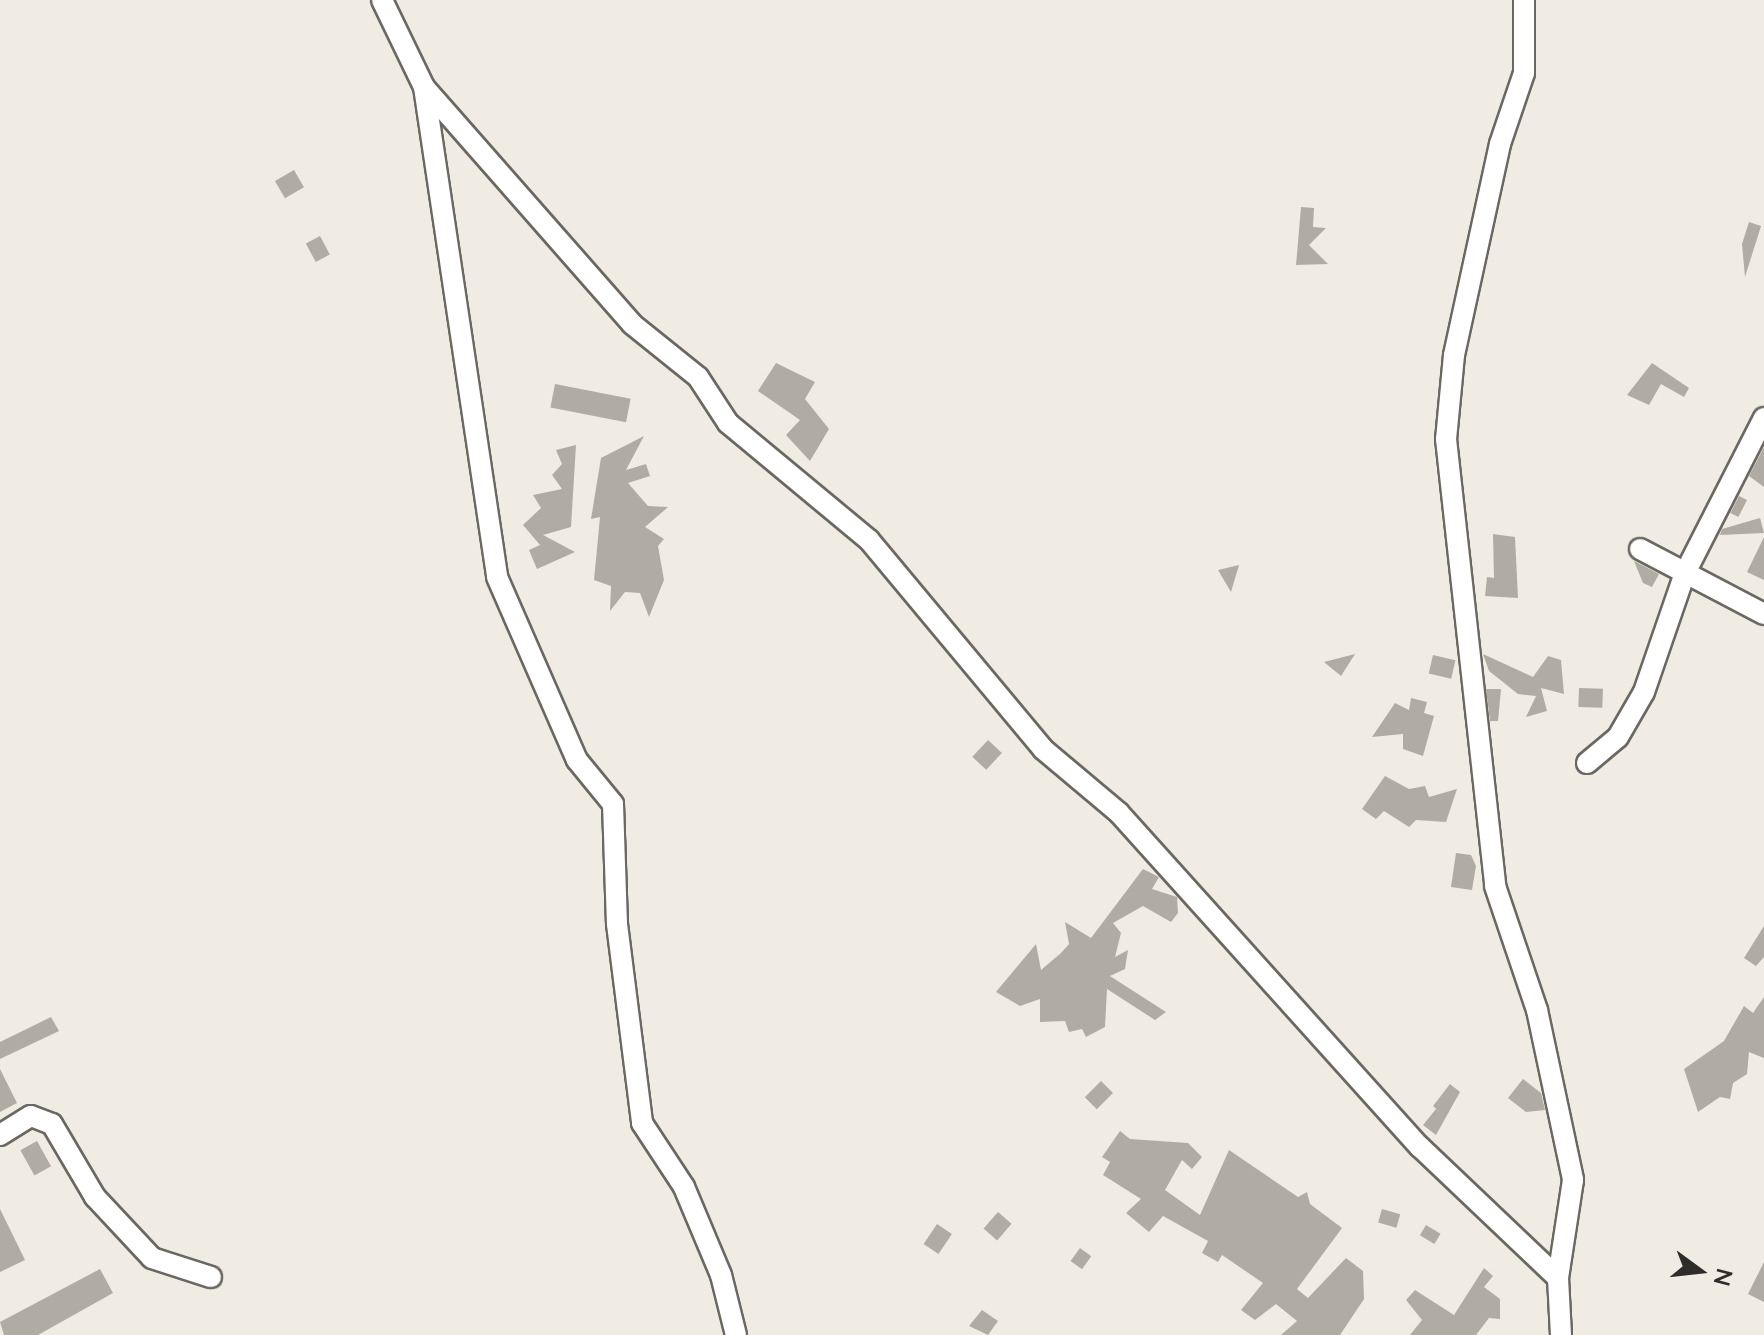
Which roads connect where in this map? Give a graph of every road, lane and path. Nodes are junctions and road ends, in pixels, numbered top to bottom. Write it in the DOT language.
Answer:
graph roads {
  1 [pos="382,0"];
  2 [pos="1524,0"];
  3 [pos="424,87"];
  4 [pos="1764,418"];
  5 [pos="1640,549"];
  6 [pos="1685,573"];
  7 [pos="1764,614"];
  8 [pos="1587,763"];
  9 [pos="0,1135"];
  10 [pos="211,1277"];
  11 [pos="1558,1278"];
  12 [pos="736,1335"];
  13 [pos="1561,1335"];
  1 -- 3 [label="street"];
  2 -- 11 [label="street"];
  3 -- 11 [label="street"];
  3 -- 12 [label="street"];
  4 -- 6 [label="street"];
  5 -- 6 [label="street"];
  6 -- 7 [label="street"];
  6 -- 8 [label="street"];
  9 -- 10 [label="street"];
  11 -- 13 [label="street"];
}
